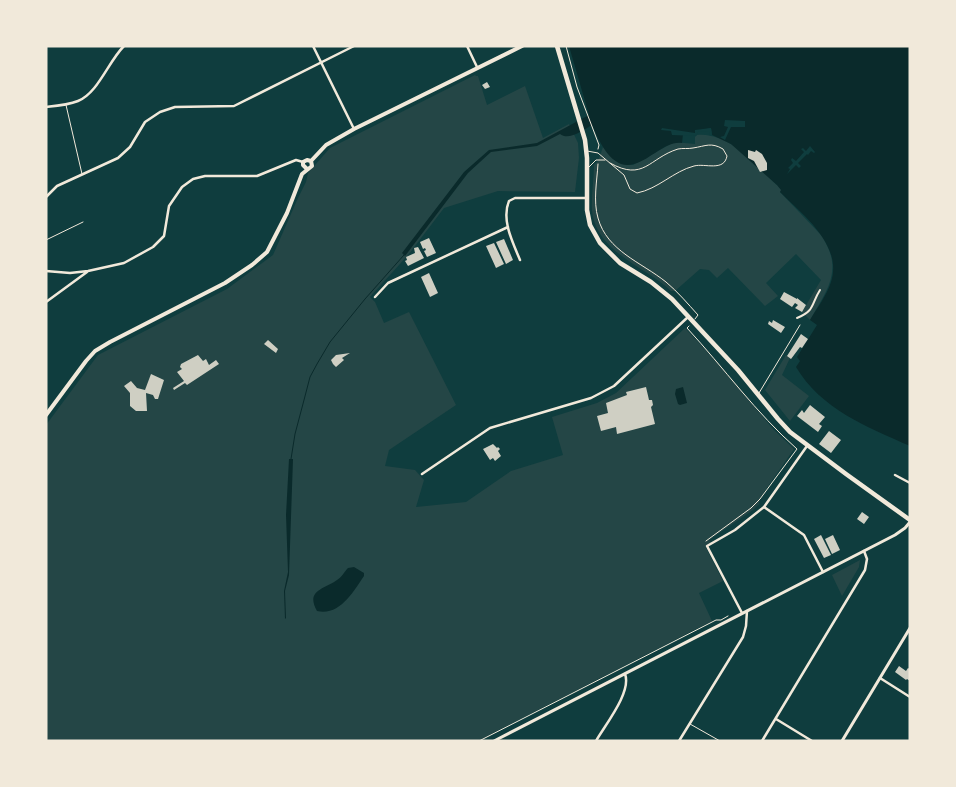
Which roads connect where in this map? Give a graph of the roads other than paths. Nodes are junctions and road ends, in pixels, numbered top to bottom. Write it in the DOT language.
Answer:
graph roads {
  1 [pos="124,46"];
  2 [pos="313,46"];
  3 [pos="354,46"];
  4 [pos="467,46"];
  5 [pos="522,46"];
  6 [pos="557,46"];
  7 [pos="322,62"];
  8 [pos="478,68"];
  9 [pos="66,104"];
  10 [pos="46,107"];
  11 [pos="354,129"];
  12 [pos="587,151"];
  13 [pos="311,161"];
  14 [pos="608,161"];
  15 [pos="303,162"];
  16 [pos="610,164"];
  17 [pos="307,169"];
  18 [pos="587,170"];
  19 [pos="82,175"];
  20 [pos="46,197"];
  21 [pos="586,198"];
  22 [pos="83,222"];
  23 [pos="508,227"];
  24 [pos="46,240"];
  25 [pos="520,260"];
  26 [pos="46,271"];
  27 [pos="88,271"];
  28 [pos="820,290"];
  29 [pos="375,297"];
  30 [pos="46,302"];
  31 [pos="688,316"];
  32 [pos="797,318"];
  33 [pos="800,325"];
  34 [pos="757,394"];
  35 [pos="46,415"];
  36 [pos="807,446"];
  37 [pos="422,474"];
  38 [pos="895,475"];
  39 [pos="910,483"];
  40 [pos="764,507"];
  41 [pos="910,521"];
  42 [pos="864,551"];
  43 [pos="823,572"];
  44 [pos="747,611"];
  45 [pos="742,614"];
  46 [pos="910,628"];
  47 [pos="625,674"];
  48 [pos="880,678"];
  49 [pos="910,697"];
  50 [pos="776,719"];
  51 [pos="690,723"];
  52 [pos="494,741"];
  53 [pos="596,741"];
  54 [pos="679,741"];
  55 [pos="720,741"];
  56 [pos="762,741"];
  57 [pos="812,741"];
  58 [pos="842,741"];
  1 -- 9 [label="street"];
  2 -- 7 [label="street"];
  3 -- 7 [label="street"];
  4 -- 8 [label="street"];
  5 -- 8 [label="main road"];
  6 -- 12 [label="main road"];
  7 -- 11 [label="street"];
  7 -- 19 [label="street"];
  8 -- 11 [label="main road"];
  9 -- 10 [label="street"];
  9 -- 19 [label="lane"];
  11 -- 13 [label="main road"];
  12 -- 14 [label="lane"];
  12 -- 18 [label="main road"];
  13 -- 15 [label="main road"];
  13 -- 17 [label="main road"];
  14 -- 16 [label="lane"];
  14 -- 18 [label="lane"];
  15 -- 17 [label="main road"];
  15 -- 27 [label="street"];
  16 -- 16 [label="lane"];
  17 -- 35 [label="main road"];
  18 -- 21 [label="main road"];
  19 -- 20 [label="street"];
  21 -- 23 [label="street"];
  21 -- 31 [label="main road"];
  22 -- 24 [label="lane"];
  23 -- 25 [label="street"];
  23 -- 29 [label="street"];
  26 -- 27 [label="street"];
  27 -- 30 [label="street"];
  28 -- 32 [label="street"];
  31 -- 34 [label="main road"];
  31 -- 37 [label="street"];
  33 -- 34 [label="lane"];
  34 -- 36 [label="main road"];
  36 -- 40 [label="street"];
  36 -- 41 [label="main road"];
  38 -- 39 [label="street"];
  40 -- 43 [label="street"];
  40 -- 45 [label="street"];
  41 -- 42 [label="street"];
  42 -- 43 [label="street"];
  42 -- 50 [label="street"];
  43 -- 44 [label="street"];
  44 -- 45 [label="street"];
  44 -- 51 [label="street"];
  45 -- 47 [label="street"];
  46 -- 48 [label="street"];
  47 -- 52 [label="street"];
  47 -- 53 [label="street"];
  48 -- 49 [label="street"];
  48 -- 58 [label="street"];
  50 -- 56 [label="street"];
  50 -- 57 [label="street"];
  51 -- 54 [label="street"];
  51 -- 55 [label="lane"];
}
